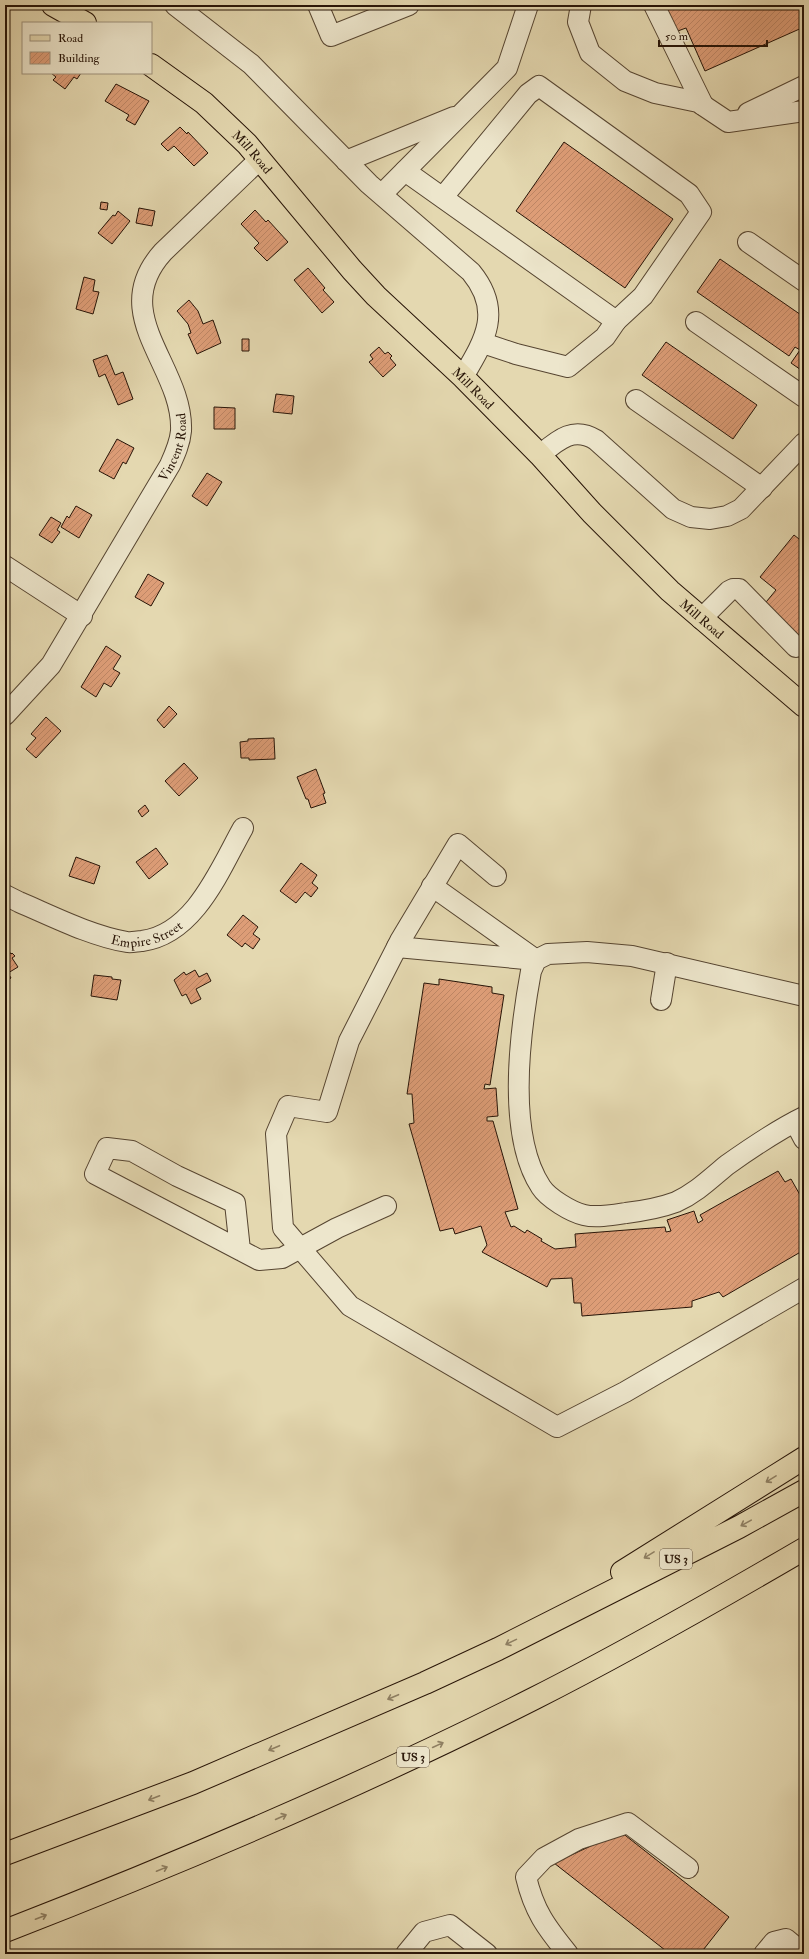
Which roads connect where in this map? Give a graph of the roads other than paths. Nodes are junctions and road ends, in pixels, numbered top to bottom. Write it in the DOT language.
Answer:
graph roads {
  1 [pos="53,5"];
  2 [pos="176,5"];
  3 [pos="318,5"];
  4 [pos="409,5"];
  5 [pos="528,5"];
  6 [pos="581,5"];
  7 [pos="654,5"];
  8 [pos="387,10"];
  9 [pos="83,22"];
  10 [pos="152,66"];
  11 [pos="804,86"];
  12 [pos="703,105"];
  13 [pos="804,111"];
  14 [pos="463,113"];
  15 [pos="728,122"];
  16 [pos="260,159"];
  17 [pos="346,161"];
  18 [pos="405,170"];
  19 [pos="382,194"];
  20 [pos="443,197"];
  21 [pos="748,242"];
  22 [pos="804,281"];
  23 [pos="616,321"];
  24 [pos="696,322"];
  25 [pos="483,344"];
  26 [pos="464,377"];
  27 [pos="804,397"];
  28 [pos="636,400"];
  29 [pos="804,443"];
  30 [pos="540,455"];
  31 [pos="762,488"];
  32 [pos="5,566"];
  33 [pos="82,616"];
  34 [pos="701,619"];
  35 [pos="796,647"];
  36 [pos="804,706"];
  37 [pos="5,715"];
  38 [pos="243,828"];
  39 [pos="496,876"];
  40 [pos="432,886"];
  41 [pos="5,895"];
  42 [pos="397,947"];
  43 [pos="536,960"];
  44 [pos="667,963"];
  45 [pos="804,996"];
  46 [pos="661,1000"];
  47 [pos="799,1119"];
  48 [pos="804,1139"];
  49 [pos="386,1206"];
  50 [pos="240,1250"];
  51 [pos="301,1250"];
  52 [pos="804,1288"];
  53 [pos="804,1458"];
  54 [pos="804,1490"];
  55 [pos="804,1550"];
  56 [pos="546,1625"];
  57 [pos="5,1854"];
  58 [pos="688,1868"];
  59 [pos="5,1931"];
  60 [pos="406,1954"];
  61 [pos="487,1954"];
  62 [pos="568,1954"];
  63 [pos="764,1954"];
  64 [pos="804,1954"];
  1 -- 9 [label="main road"];
  2 -- 17 [label="street"];
  3 -- 8 [label="street"];
  4 -- 8 [label="street"];
  5 -- 14 [label="street"];
  6 -- 12 [label="street"];
  7 -- 12 [label="street"];
  10 -- 16 [label="main road, Mill Road"];
  11 -- 15 [label="street"];
  12 -- 15 [label="street"];
  13 -- 15 [label="street"];
  14 -- 17 [label="street"];
  14 -- 18 [label="street"];
  16 -- 26 [label="main road, Mill Road"];
  16 -- 33 [label="street, Vincent Road"];
  17 -- 19 [label="street"];
  18 -- 19 [label="street"];
  18 -- 20 [label="street"];
  19 -- 25 [label="street"];
  20 -- 23 [label="street"];
  20 -- 23 [label="street"];
  21 -- 22 [label="street"];
  23 -- 25 [label="street"];
  24 -- 27 [label="street"];
  25 -- 26 [label="street"];
  26 -- 30 [label="main road, Mill Road"];
  28 -- 31 [label="street"];
  29 -- 31 [label="street"];
  30 -- 31 [label="street"];
  30 -- 34 [label="main road, Mill Road"];
  32 -- 33 [label="street"];
  33 -- 37 [label="street, Vincent Road"];
  34 -- 35 [label="street"];
  34 -- 36 [label="main road, Mill Road"];
  38 -- 41 [label="street, Empire Street"];
  39 -- 40 [label="street"];
  40 -- 42 [label="street"];
  40 -- 43 [label="street"];
  42 -- 43 [label="street"];
  42 -- 51 [label="street"];
  43 -- 44 [label="street"];
  43 -- 47 [label="street"];
  44 -- 45 [label="street"];
  44 -- 46 [label="street"];
  47 -- 48 [label="street"];
  49 -- 51 [label="street"];
  50 -- 50 [label="street"];
  50 -- 51 [label="street"];
  51 -- 52 [label="street"];
  53 -- 56 [label="main road, one-way"];
  54 -- 56 [label="main road, US 3, one-way"];
  59 -- 55 [label="main road, US 3, one-way"];
  56 -- 57 [label="main road, US 3, one-way"];
  58 -- 62 [label="street"];
  60 -- 61 [label="street"];
  63 -- 64 [label="street"];
}
